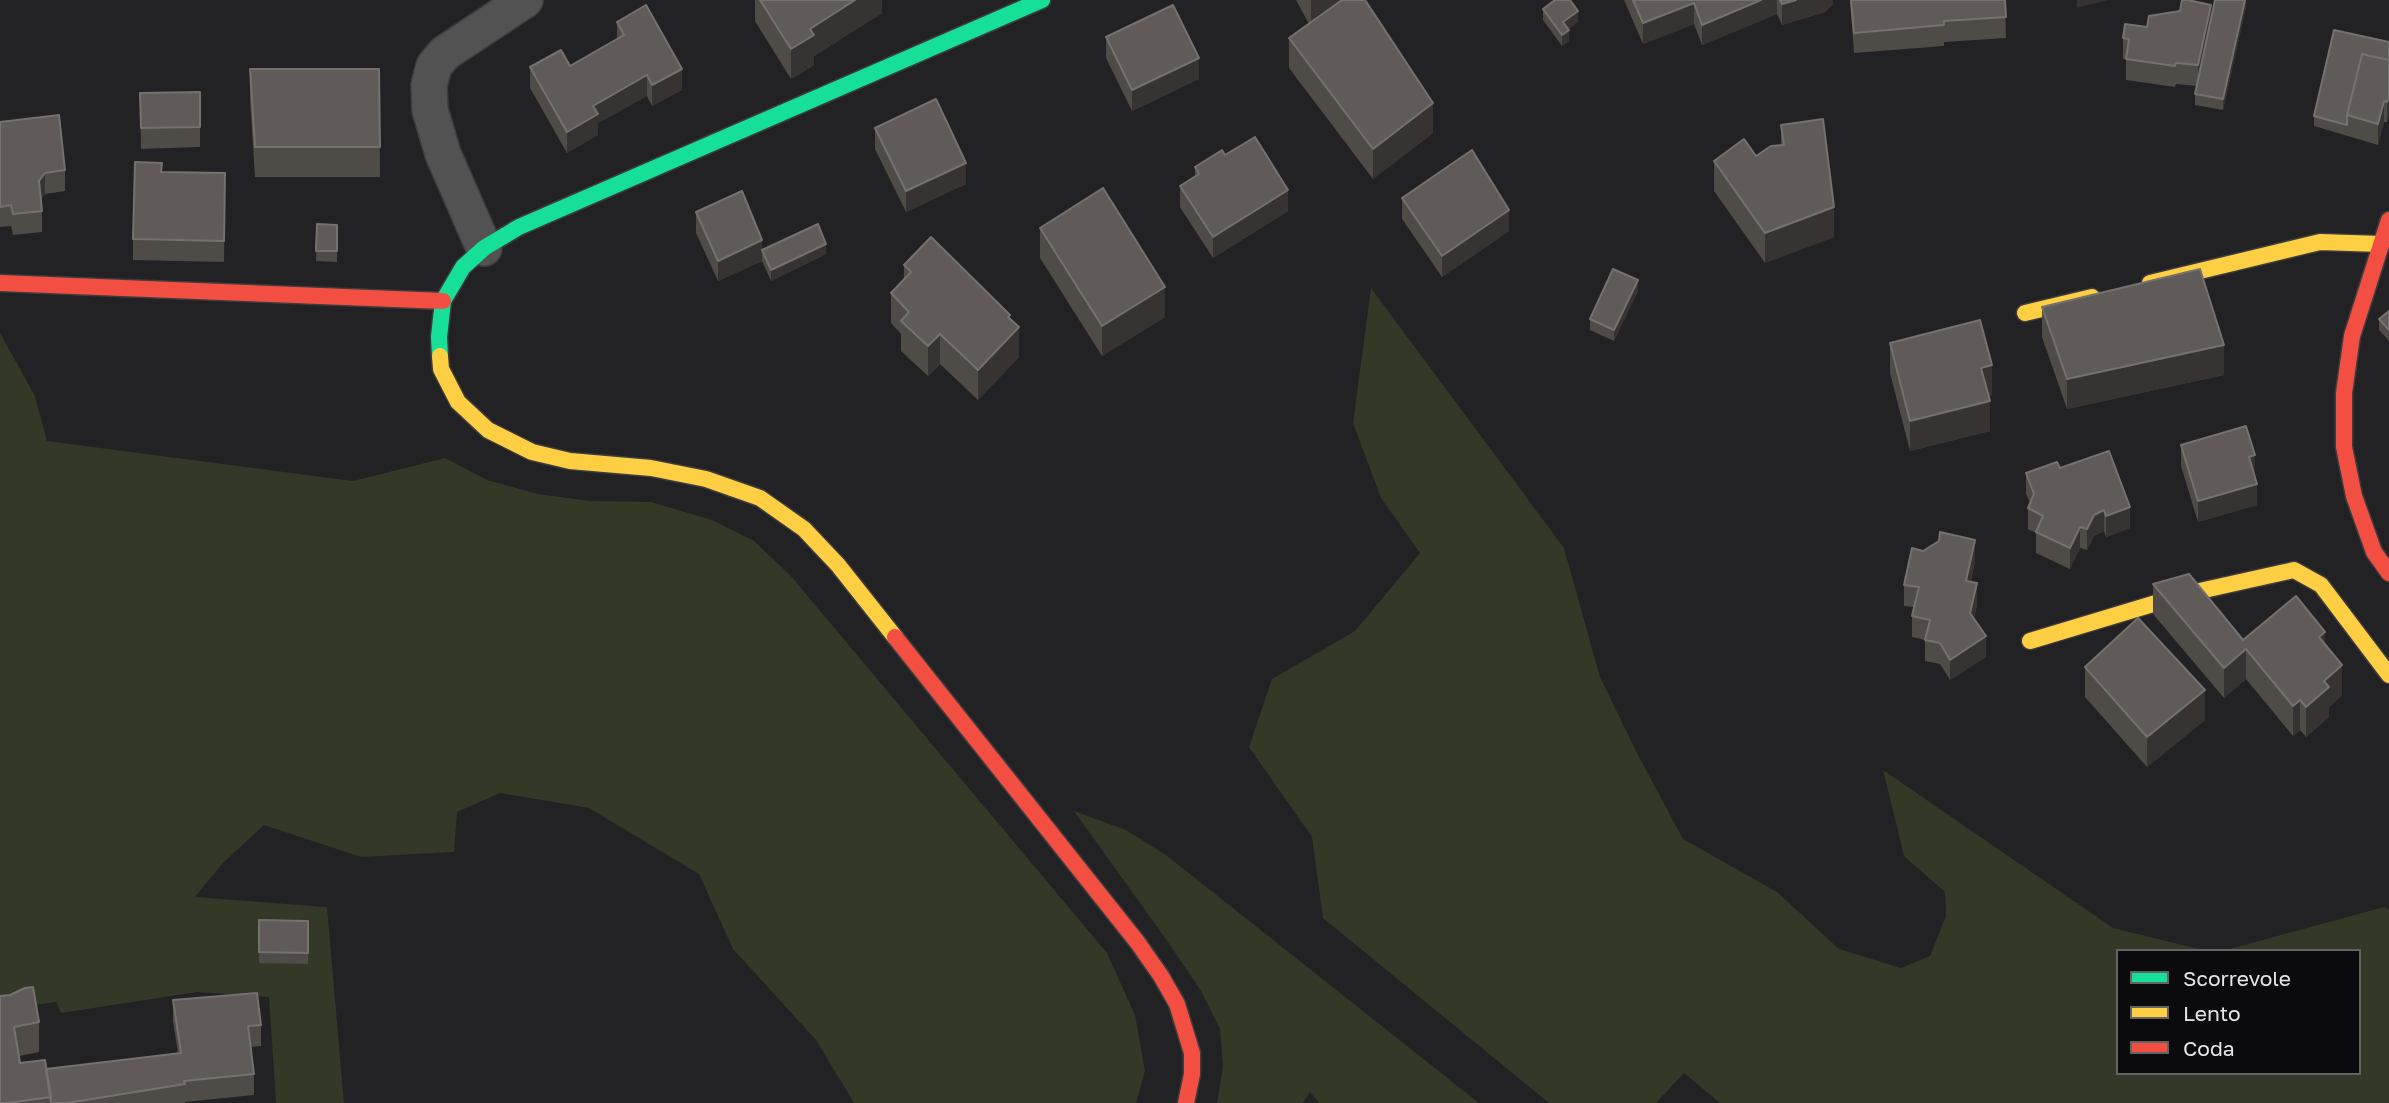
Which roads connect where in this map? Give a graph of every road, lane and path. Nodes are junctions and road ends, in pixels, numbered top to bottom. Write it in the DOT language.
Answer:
graph roads {
  1 [pos="526,0"];
  2 [pos="1042,0"];
  3 [pos="2389,220"];
  4 [pos="2381,244"];
  5 [pos="484,248"];
  6 [pos="0,284"];
  7 [pos="2132,287"];
  8 [pos="2105,293"];
  9 [pos="443,301"];
  10 [pos="2025,313"];
  11 [pos="2384,551"];
  12 [pos="2030,641"];
  13 [pos="2389,675"];
  14 [pos="1185,1103"];
  1 -- 5 [label="street"];
  2 -- 5 [label="main road"];
  3 -- 4 [label="main road"];
  4 -- 7 [label="main road"];
  4 -- 11 [label="main road"];
  5 -- 9 [label="main road"];
  6 -- 9 [label="main road"];
  8 -- 10 [label="main road"];
  9 -- 14 [label="main road"];
  12 -- 13 [label="main road"];
}
